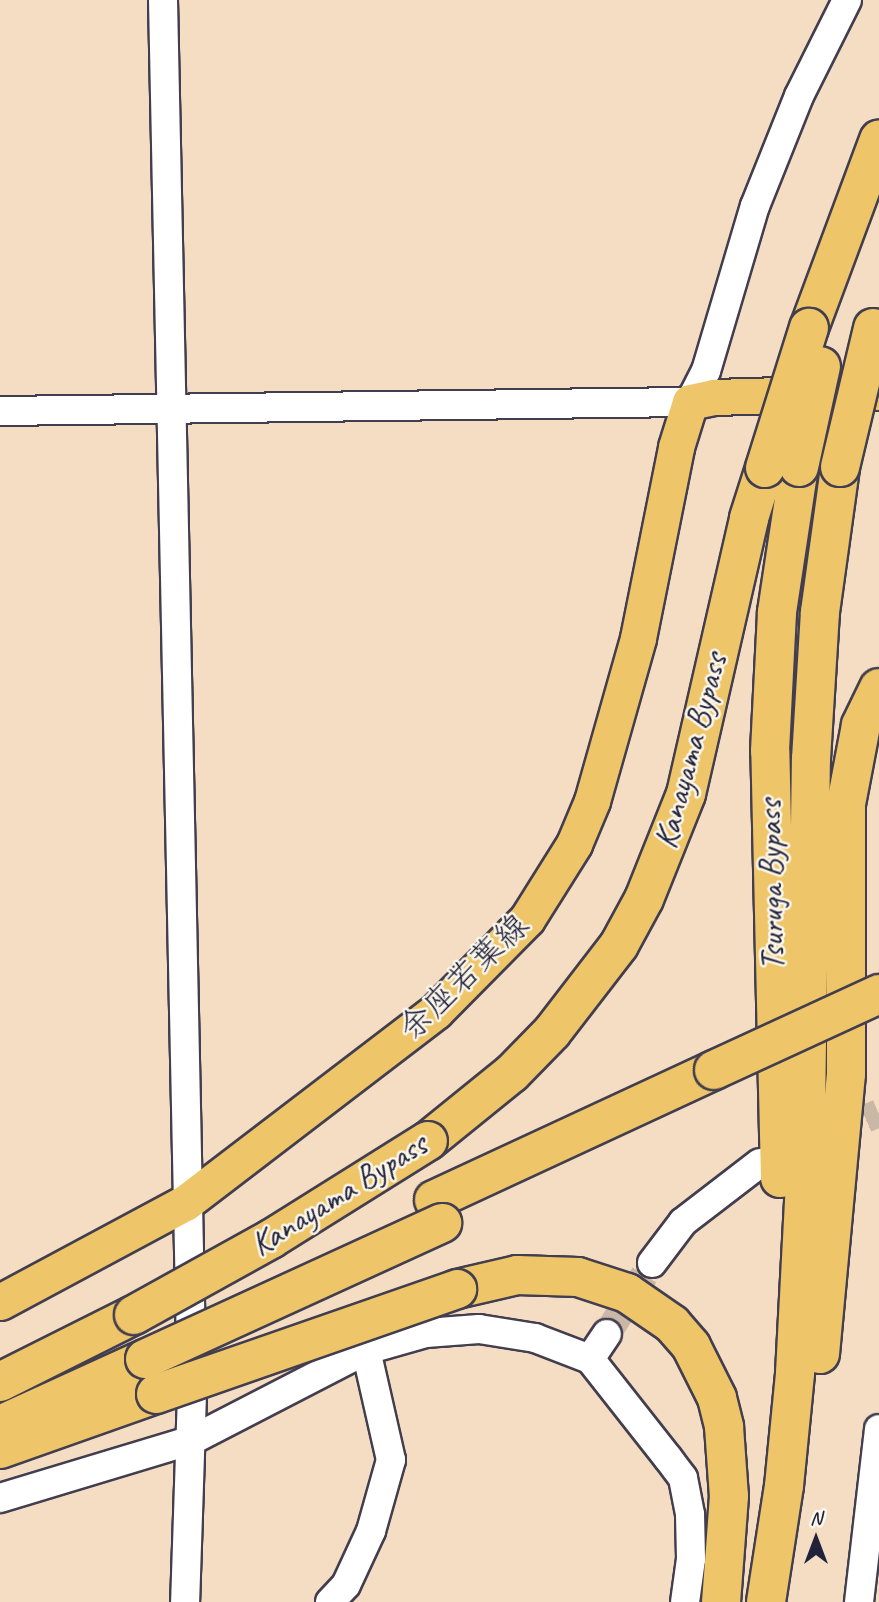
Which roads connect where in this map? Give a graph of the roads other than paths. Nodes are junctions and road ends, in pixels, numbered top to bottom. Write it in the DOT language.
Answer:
graph roads {
  1 [pos="163,0"];
  2 [pos="847,0"];
  3 [pos="879,140"];
  4 [pos="879,179"];
  5 [pos="876,319"];
  6 [pos="820,328"];
  7 [pos="879,392"];
  8 [pos="690,402"];
  9 [pos="171,409"];
  10 [pos="0,411"];
  11 [pos="782,467"];
  12 [pos="879,688"];
  13 [pos="879,994"];
  14 [pos="879,1020"];
  15 [pos="715,1083"];
  16 [pos="760,1163"];
  17 [pos="185,1203"];
  18 [pos="652,1263"];
  19 [pos="0,1302"];
  20 [pos="607,1334"];
  21 [pos="366,1350"];
  22 [pos="144,1351"];
  23 [pos="590,1359"];
  24 [pos="0,1382"];
  25 [pos="0,1395"];
  26 [pos="0,1425"];
  27 [pos="879,1429"];
  28 [pos="192,1440"];
  29 [pos="0,1449"];
  30 [pos="0,1497"];
  31 [pos="185,1602"];
  32 [pos="330,1602"];
  33 [pos="685,1602"];
  34 [pos="721,1602"];
  35 [pos="757,1602"];
  36 [pos="765,1602"];
  37 [pos="789,1602"];
  38 [pos="859,1602"];
  1 -- 9 [label="street"];
  2 -- 8 [label="street"];
  3 -- 6 [label="highway"];
  4 -- 6 [label="highway, Tsuruga Bypass"];
  5 -- 36 [label="highway, Tsuruga Bypass, bridge"];
  6 -- 11 [label="highway, Tsuruga Bypass, bridge"];
  7 -- 8 [label="main road"];
  8 -- 9 [label="street"];
  8 -- 17 [label="main road, 余座若葉線"];
  9 -- 10 [label="street"];
  9 -- 17 [label="street"];
  11 -- 22 [label="highway, Kanayama Bypass, bridge"];
  11 -- 35 [label="highway, Tsuruga Bypass"];
  12 -- 37 [label="highway"];
  13 -- 15 [label="highway, bridge"];
  14 -- 15 [label="highway"];
  15 -- 22 [label="highway, Kanayama Bypass, bridge"];
  16 -- 18 [label="street"];
  17 -- 19 [label="main road, 余座若葉線"];
  17 -- 28 [label="street"];
  20 -- 23 [label="street"];
  21 -- 23 [label="street"];
  21 -- 28 [label="street"];
  21 -- 32 [label="street"];
  22 -- 24 [label="highway, Kanayama Bypass"];
  22 -- 25 [label="highway"];
  22 -- 26 [label="highway, Kanayama Bypass"];
  22 -- 29 [label="highway"];
  22 -- 34 [label="highway, bridge"];
  23 -- 33 [label="street"];
  27 -- 38 [label="street"];
  28 -- 30 [label="street"];
  28 -- 31 [label="street"];
}
